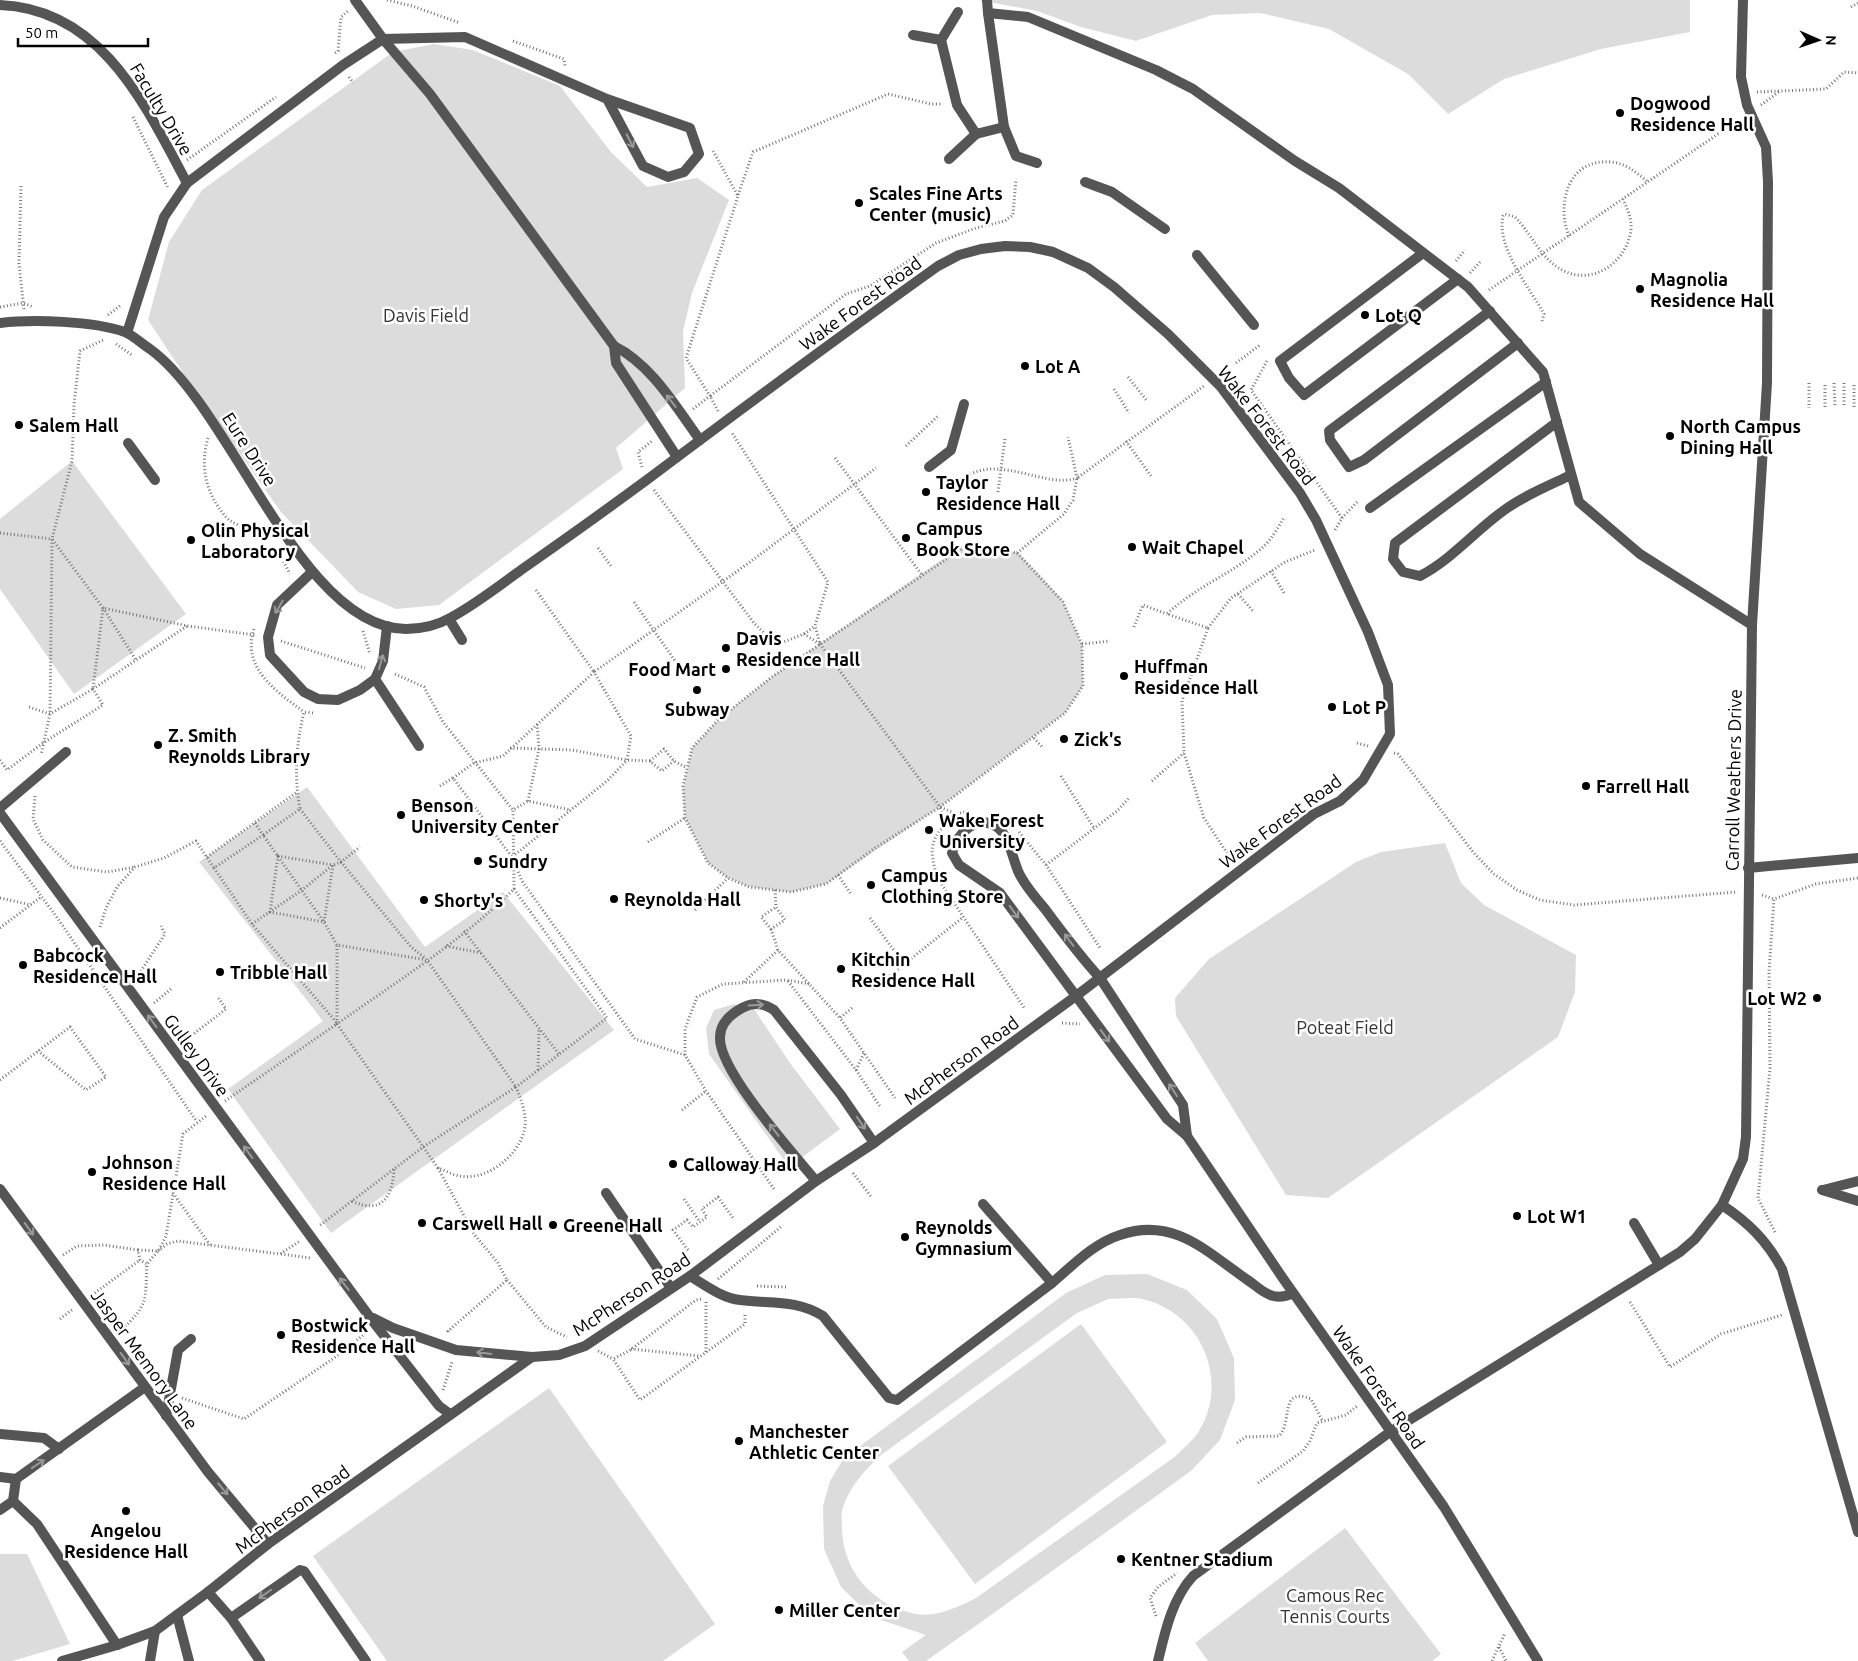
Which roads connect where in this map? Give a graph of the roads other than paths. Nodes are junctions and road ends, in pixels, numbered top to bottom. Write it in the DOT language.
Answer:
graph roads {
  1 [pos="987,0"];
  2 [pos="1743,0"];
  3 [pos="356,2"];
  4 [pos="0,5"];
  5 [pos="958,12"];
  6 [pos="988,14"];
  7 [pos="913,35"];
  8 [pos="383,39"];
  9 [pos="941,40"];
  10 [pos="607,99"];
  11 [pos="1004,126"];
  12 [pos="976,134"];
  13 [pos="949,159"];
  14 [pos="1037,164"];
  15 [pos="1085,182"];
  16 [pos="187,183"];
  17 [pos="1165,228"];
  18 [pos="1423,254"];
  19 [pos="1197,255"];
  20 [pos="1458,280"];
  21 [pos="1490,311"];
  22 [pos="0,323"];
  23 [pos="1254,325"];
  24 [pos="127,333"];
  25 [pos="1518,343"];
  26 [pos="614,346"];
  27 [pos="1546,382"];
  28 [pos="964,404"];
  29 [pos="1557,422"];
  30 [pos="700,440"];
  31 [pos="128,443"];
  32 [pos="678,457"];
  33 [pos="929,467"];
  34 [pos="1572,475"];
  35 [pos="155,480"];
  36 [pos="1370,508"];
  37 [pos="312,572"];
  38 [pos="449,619"];
  39 [pos="387,626"];
  40 [pos="1752,626"];
  41 [pos="462,640"];
  42 [pos="376,676"];
  43 [pos="419,746"];
  44 [pos="66,752"];
  45 [pos="0,808"];
  46 [pos="0,814"];
  47 [pos="1858,858"];
  48 [pos="1748,868"];
  49 [pos="1100,978"];
  50 [pos="1076,996"];
  51 [pos="1187,1136"];
  52 [pos="874,1143"];
  53 [pos="1858,1180"];
  54 [pos="816,1181"];
  55 [pos="0,1189"];
  56 [pos="606,1193"];
  57 [pos="1858,1202"];
  58 [pos="983,1204"];
  59 [pos="1722,1205"];
  60 [pos="1634,1223"];
  61 [pos="1659,1265"];
  62 [pos="690,1276"];
  63 [pos="1052,1283"];
  64 [pos="671,1288"];
  65 [pos="1293,1293"];
  66 [pos="369,1316"];
  67 [pos="191,1339"];
  68 [pos="532,1357"];
  69 [pos="145,1387"];
  70 [pos="450,1414"];
  71 [pos="166,1416"];
  72 [pos="1390,1432"];
  73 [pos="0,1434"];
  74 [pos="59,1450"];
  75 [pos="0,1477"];
  76 [pos="16,1479"];
  77 [pos="13,1501"];
  78 [pos="0,1510"];
  79 [pos="1856,1529"];
  80 [pos="268,1544"];
  81 [pos="208,1592"];
  82 [pos="177,1615"];
  83 [pos="231,1618"];
  84 [pos="155,1631"];
  85 [pos="117,1645"];
  86 [pos="62,1661"];
  87 [pos="150,1661"];
  88 [pos="189,1661"];
  89 [pos="260,1661"];
  90 [pos="366,1661"];
  91 [pos="1158,1661"];
  92 [pos="1538,1661"];
  1 -- 6 [label="street"];
  2 -- 40 [label="street, Carroll Weathers Drive"];
  3 -- 8 [label="street"];
  4 -- 16 [label="street, Faculty Drive"];
  5 -- 9 [label="street"];
  6 -- 11 [label="street"];
  6 -- 18 [label="street"];
  7 -- 9 [label="street"];
  8 -- 10 [label="street"];
  8 -- 16 [label="street"];
  8 -- 26 [label="street"];
  9 -- 12 [label="street"];
  10 -- 10 [label="street, one-way"];
  11 -- 12 [label="street"];
  11 -- 14 [label="street"];
  12 -- 13 [label="street"];
  15 -- 17 [label="street"];
  16 -- 24 [label="street"];
  18 -- 20 [label="street"];
  18 -- 20 [label="street"];
  19 -- 23 [label="street"];
  20 -- 21 [label="street"];
  21 -- 25 [label="street"];
  21 -- 25 [label="street"];
  22 -- 24 [label="street"];
  24 -- 37 [label="street, Eure Drive"];
  25 -- 27 [label="street"];
  30 -- 26 [label="street, one-way"];
  26 -- 32 [label="street"];
  27 -- 29 [label="street"];
  27 -- 36 [label="street"];
  28 -- 33 [label="street"];
  29 -- 34 [label="street"];
  29 -- 34 [label="street"];
  30 -- 32 [label="street, Wake Forest Road"];
  30 -- 49 [label="street, Wake Forest Road"];
  31 -- 35 [label="street"];
  32 -- 38 [label="street, Eure Drive"];
  34 -- 40 [label="street"];
  37 -- 39 [label="street, Eure Drive"];
  37 -- 42 [label="street, one-way"];
  38 -- 39 [label="street, Eure Drive"];
  38 -- 41 [label="street"];
  42 -- 39 [label="street, one-way"];
  40 -- 48 [label="street, Carroll Weathers Drive"];
  42 -- 43 [label="street"];
  44 -- 45 [label="street"];
  66 -- 46 [label="street, Gulley Drive, one-way"];
  47 -- 48 [label="street"];
  48 -- 59 [label="street, Carroll Weathers Drive"];
  49 -- 50 [label="street, Wake Forest Road"];
  49 -- 50 [label="street, one-way"];
  51 -- 49 [label="street, Wake Forest Road, one-way"];
  50 -- 51 [label="street, Wake Forest Road, one-way"];
  50 -- 52 [label="street, McPherson Road"];
  51 -- 65 [label="street, Wake Forest Road"];
  52 -- 54 [label="street, McPherson Road"];
  54 -- 52 [label="street, one-way"];
  53 -- 57 [label="street"];
  54 -- 62 [label="street, McPherson Road"];
  55 -- 69 [label="street, Jasper Memory Lane, one-way"];
  56 -- 64 [label="street"];
  58 -- 63 [label="street"];
  59 -- 61 [label="street, Carroll Weathers Drive"];
  59 -- 79 [label="street"];
  60 -- 61 [label="street"];
  61 -- 72 [label="street, Carroll Weathers Drive"];
  62 -- 63 [label="street"];
  62 -- 64 [label="street, McPherson Road"];
  63 -- 65 [label="street"];
  64 -- 68 [label="street, McPherson Road"];
  65 -- 72 [label="street, Wake Forest Road"];
  68 -- 66 [label="street, Gulley Drive, one-way"];
  66 -- 70 [label="street, Gulley Drive"];
  67 -- 71 [label="street"];
  68 -- 70 [label="street, McPherson Road"];
  69 -- 71 [label="street, Jasper Memory Lane"];
  69 -- 74 [label="street"];
  70 -- 80 [label="street, McPherson Road"];
  71 -- 80 [label="street, Jasper Memory Lane, one-way"];
  72 -- 91 [label="street"];
  72 -- 92 [label="street, Wake Forest Road"];
  73 -- 74 [label="street"];
  76 -- 74 [label="street, one-way"];
  75 -- 76 [label="street"];
  76 -- 77 [label="street"];
  77 -- 78 [label="street"];
  77 -- 85 [label="street"];
  80 -- 81 [label="street, McPherson Road"];
  81 -- 82 [label="street, McPherson Road"];
  81 -- 83 [label="street"];
  82 -- 84 [label="street, McPherson Road"];
  82 -- 88 [label="street"];
  83 -- 89 [label="street"];
  90 -- 83 [label="street, one-way"];
  84 -- 85 [label="street, McPherson Road"];
  84 -- 87 [label="street"];
  85 -- 86 [label="street, McPherson Road"];
}
